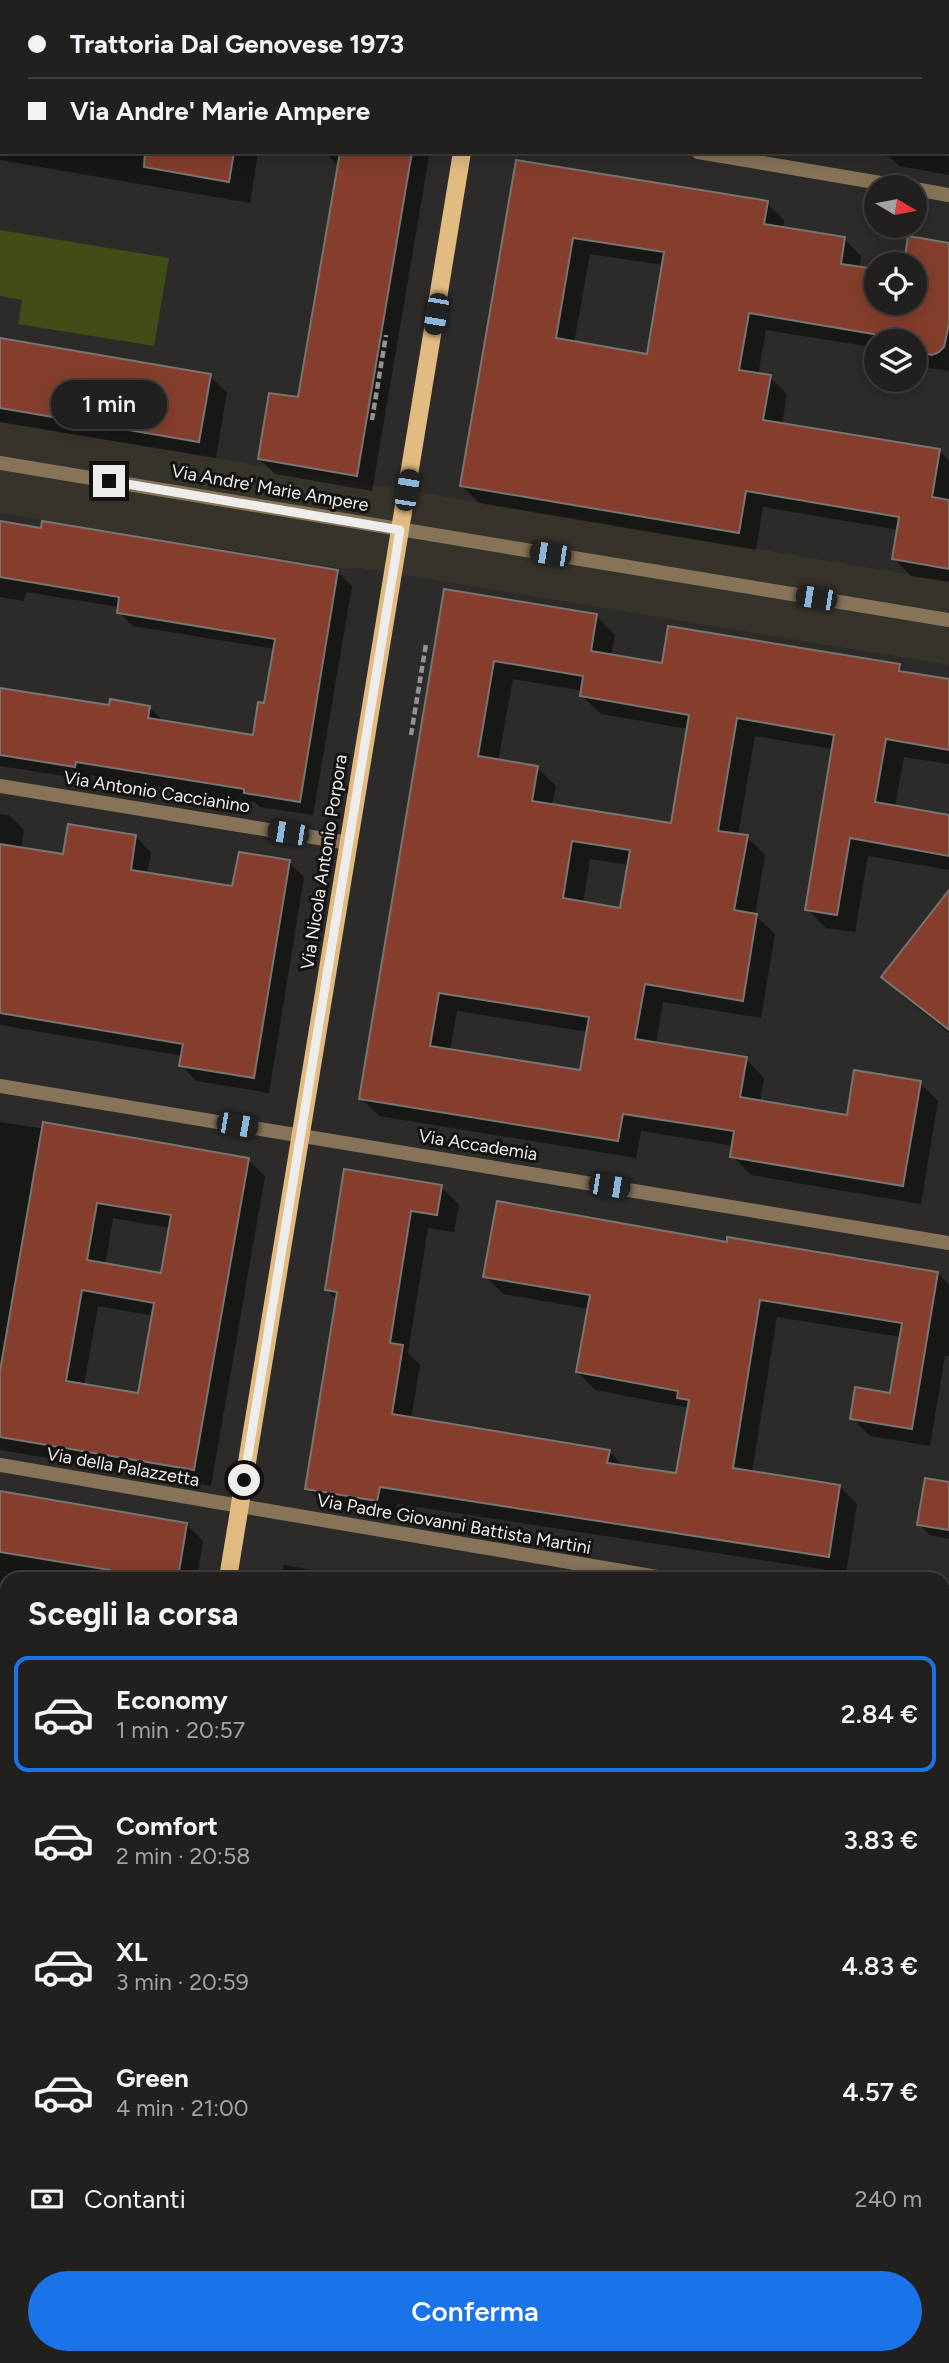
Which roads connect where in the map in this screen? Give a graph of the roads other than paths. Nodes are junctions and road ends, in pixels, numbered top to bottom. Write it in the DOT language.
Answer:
graph roads {
  1 [pos="463,154"];
  2 [pos="710,154"];
  3 [pos="864,180"];
  4 [pos="928,191"];
  5 [pos="949,195"];
  6 [pos="0,463"];
  7 [pos="400,530"];
  8 [pos="949,620"];
  9 [pos="0,786"];
  10 [pos="349,843"];
  11 [pos="0,1086"];
  12 [pos="300,1135"];
  13 [pos="949,1242"];
  14 [pos="0,1465"];
  15 [pos="240,1506"];
  16 [pos="229,1572"];
  17 [pos="628,1572"];
  1 -- 7 [label="main road, Via Nicola Antonio Porpora"];
  2 -- 3 [label="street"];
  4 -- 5 [label="street"];
  6 -- 7 [label="street, Via Andre' Marie Ampere"];
  7 -- 8 [label="street, Via Andre' Marie Ampere"];
  7 -- 10 [label="main road, Via Nicola Antonio Porpora"];
  9 -- 10 [label="street, Via Antonio Caccianino"];
  10 -- 12 [label="main road, Via Nicola Antonio Porpora"];
  11 -- 12 [label="street, Via Accademia"];
  12 -- 13 [label="street, Via Accademia"];
  12 -- 15 [label="main road, Via Nicola Antonio Porpora"];
  14 -- 15 [label="street, Via della Palazzetta"];
  15 -- 16 [label="main road, Via Nicola Antonio Porpora"];
  15 -- 17 [label="street, Via Padre Giovanni Battista Martini"];
}
